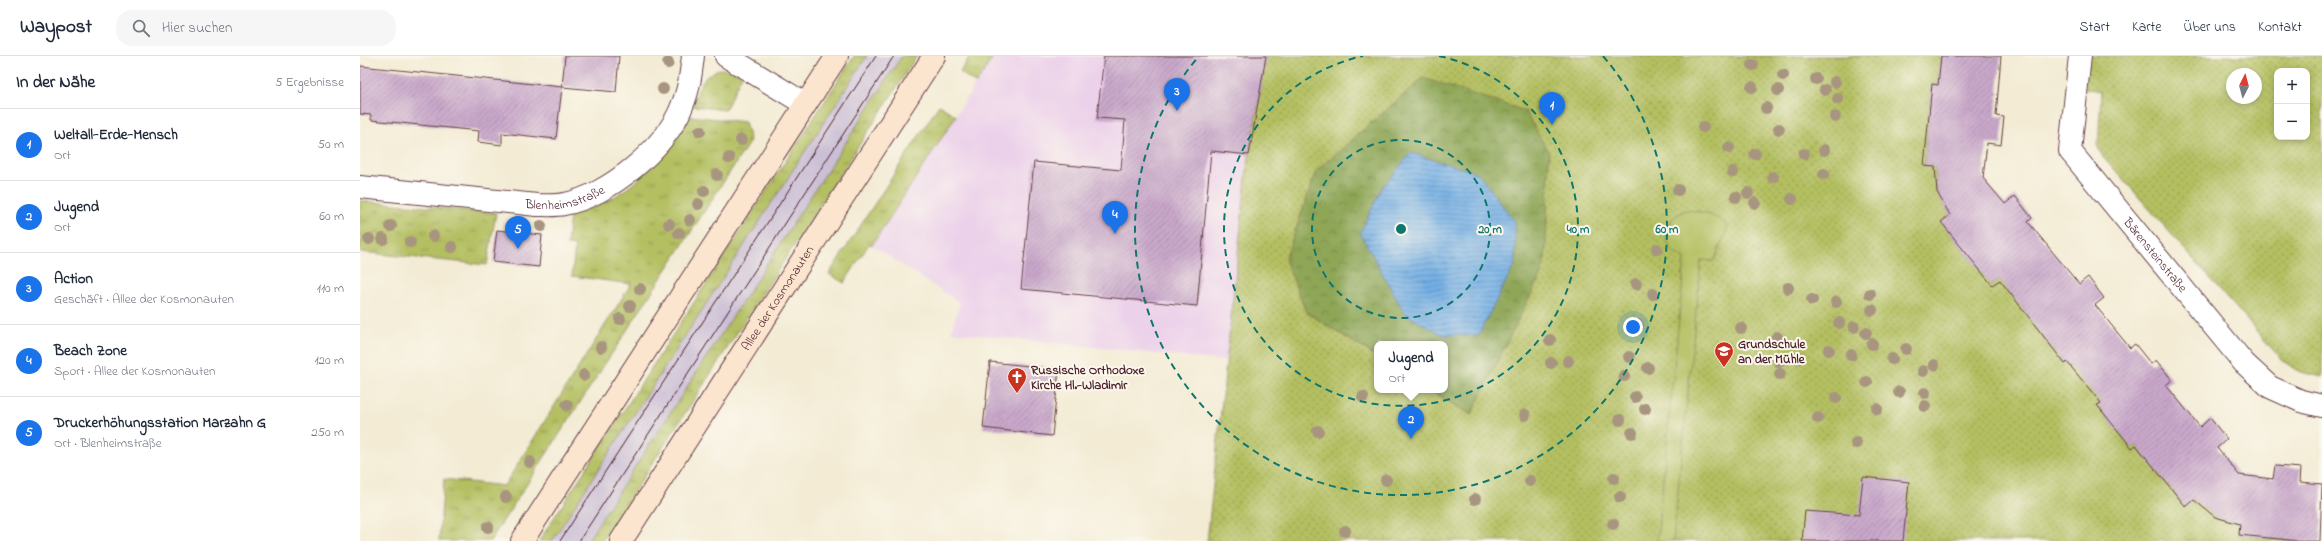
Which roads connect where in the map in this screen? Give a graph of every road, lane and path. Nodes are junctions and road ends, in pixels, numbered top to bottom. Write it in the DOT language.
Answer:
graph roads {
  1 [pos="693,56"];
  2 [pos="726,56"];
  3 [pos="837,56"];
  4 [pos="934,56"];
  5 [pos="2080,56"];
  6 [pos="805,104"];
  7 [pos="360,187"];
  8 [pos="2322,406"];
  9 [pos="522,541"];
  10 [pos="621,541"];
  1 -- 7 [label="street, Blenheimstraße"];
  2 -- 6 [label="street"];
  3 -- 6 [label="main road"];
  4 -- 10 [label="main road, Allee der Kosmonauten"];
  5 -- 8 [label="street, Bärensteinstraße"];
  6 -- 9 [label="main road"];
}
